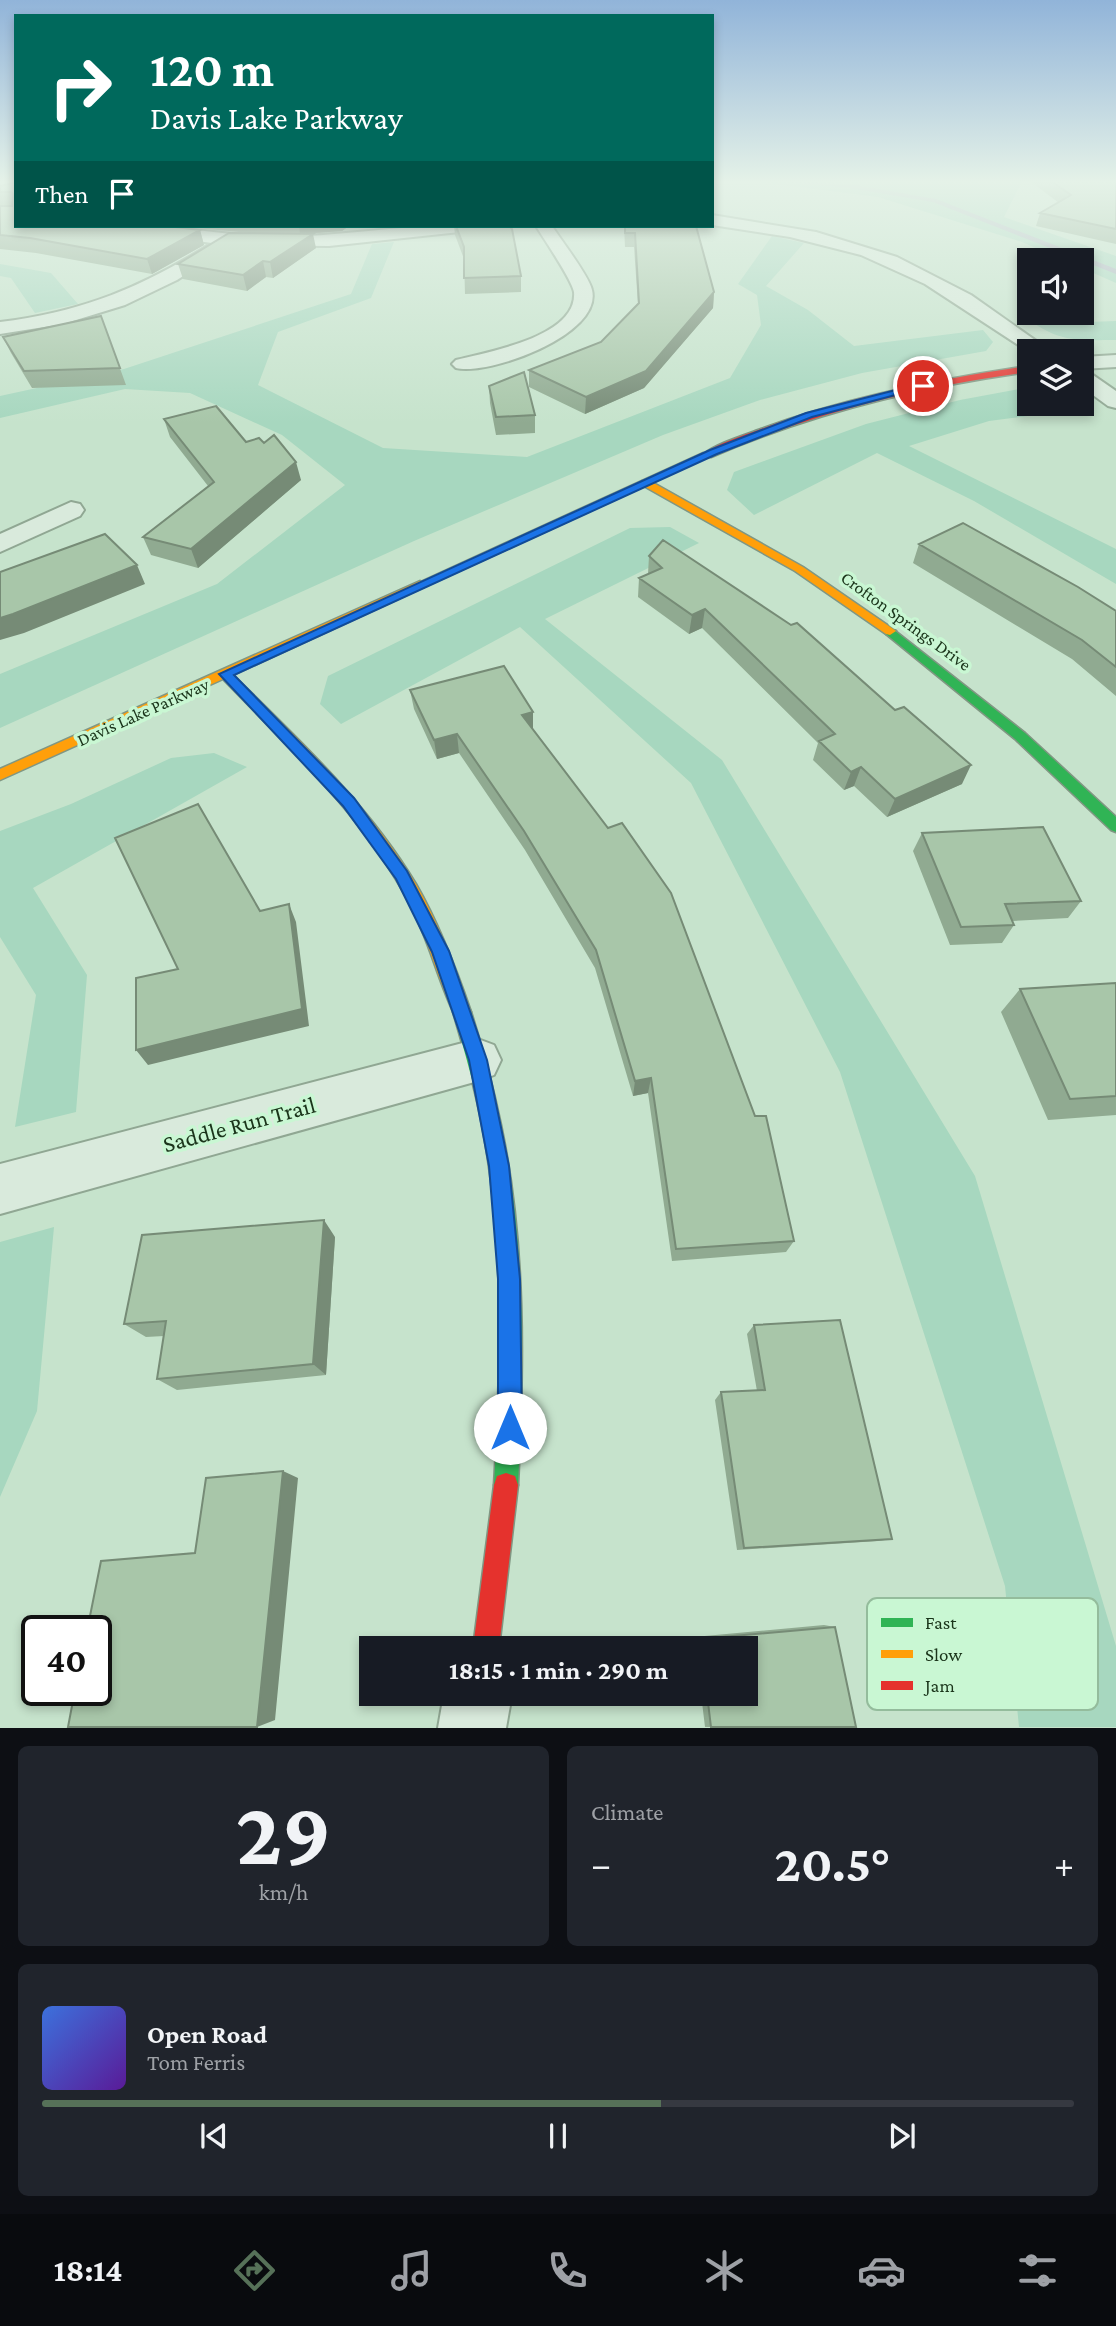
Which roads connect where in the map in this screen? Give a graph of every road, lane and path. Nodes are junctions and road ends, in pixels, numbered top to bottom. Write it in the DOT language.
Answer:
graph roads {
  1 [pos="192,262"];
  2 [pos="566,262"];
  3 [pos="892,262"];
  4 [pos="0,328"];
  5 [pos="1023,339"];
  6 [pos="1116,361"];
  7 [pos="1094,362"];
  8 [pos="463,364"];
  9 [pos="1017,371"];
  10 [pos="1094,386"];
  11 [pos="1116,401"];
  12 [pos="646,483"];
  13 [pos="71,510"];
  14 [pos="0,544"];
  15 [pos="225,674"];
  16 [pos="0,775"];
  17 [pos="1116,826"];
  18 [pos="478,1060"];
  19 [pos="0,1189"];
  20 [pos="488,1636"];
  21 [pos="476,1706"];
  22 [pos="472,1727"];
  1 -- 4 [label="street"];
  2 -- 8 [label="street"];
  3 -- 5 [label="street"];
  6 -- 7 [label="street"];
  9 -- 12 [label="street, Davis Lake Parkway"];
  10 -- 11 [label="street"];
  12 -- 15 [label="street, Davis Lake Parkway"];
  12 -- 17 [label="street, Crofton Springs Drive"];
  13 -- 14 [label="street"];
  15 -- 16 [label="street, Davis Lake Parkway"];
  15 -- 18 [label="street"];
  18 -- 19 [label="street, Saddle Run Trail"];
  18 -- 20 [label="street"];
  21 -- 22 [label="street"];
}
